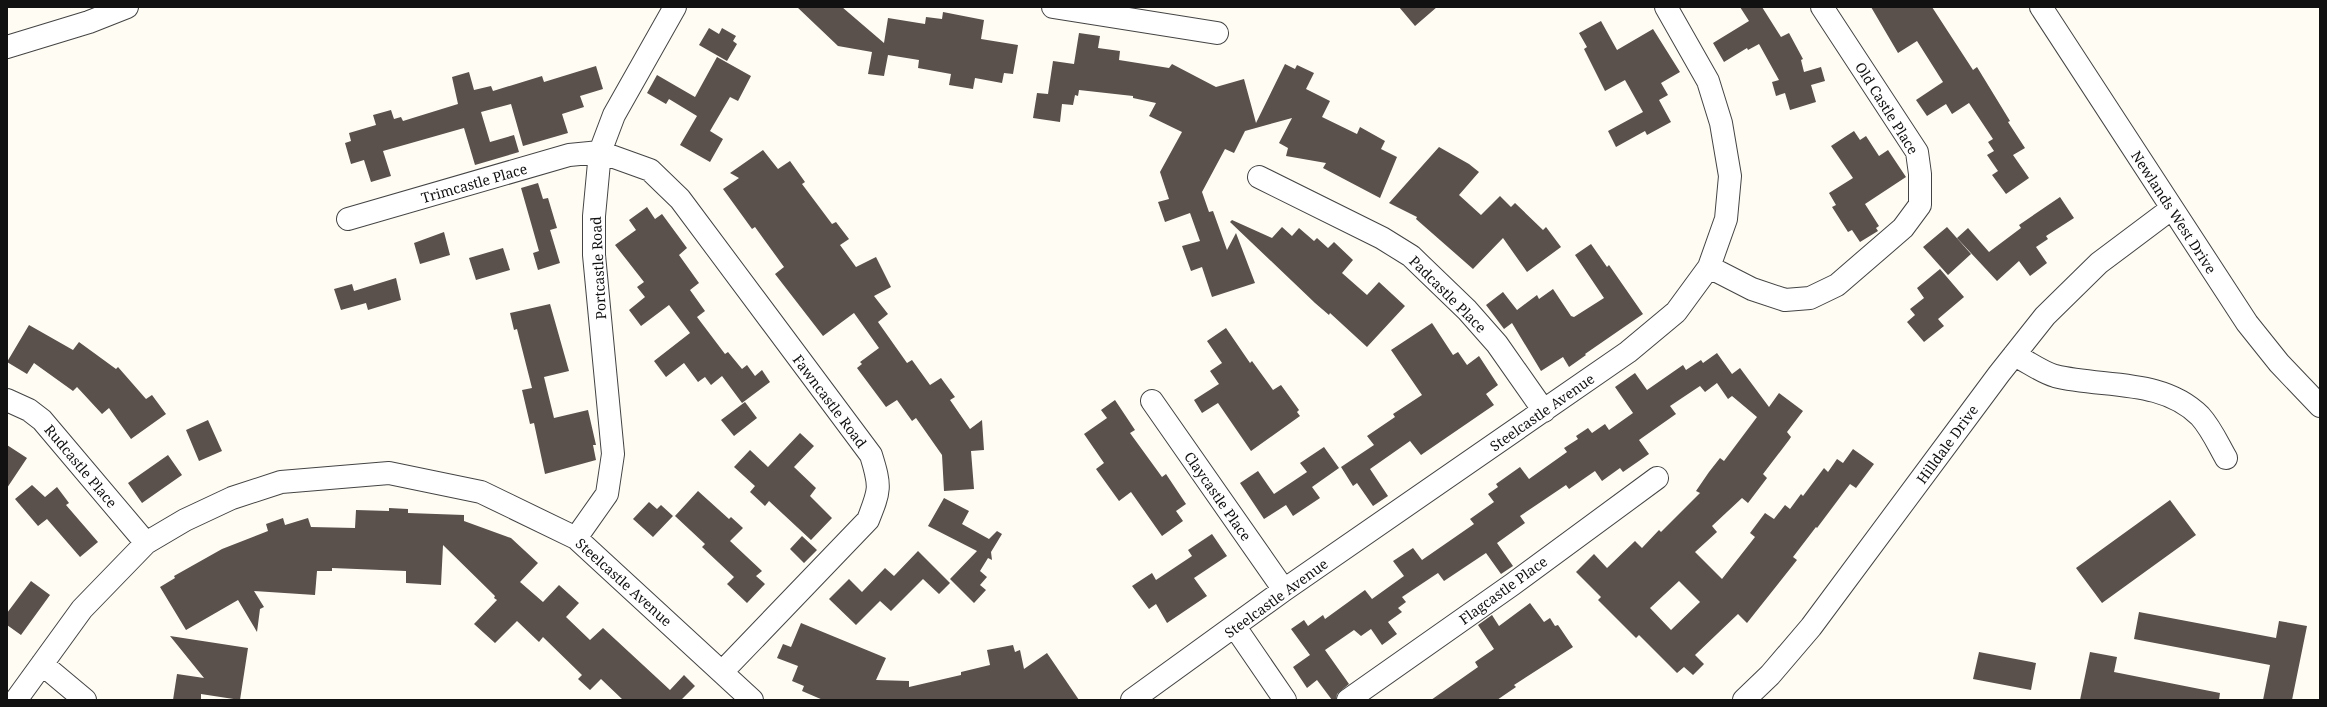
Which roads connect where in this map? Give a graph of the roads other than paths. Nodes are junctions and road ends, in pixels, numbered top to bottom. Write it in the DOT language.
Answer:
graph roads {
  1 [pos="126,7"];
  2 [pos="675,7"];
  3 [pos="1053,7"];
  4 [pos="1666,7"];
  5 [pos="1822,7"];
  6 [pos="2041,7"];
  7 [pos="1217,33"];
  8 [pos="7,47"];
  9 [pos="600,152"];
  10 [pos="1259,177"];
  11 [pos="2171,209"];
  12 [pos="348,219"];
  13 [pos="1709,267"];
  14 [pos="2014,355"];
  15 [pos="7,400"];
  16 [pos="1152,401"];
  17 [pos="2320,406"];
  18 [pos="1544,411"];
  19 [pos="2226,458"];
  20 [pos="1657,478"];
  21 [pos="576,538"];
  22 [pos="146,543"];
  23 [pos="1284,590"];
  24 [pos="1235,627"];
  25 [pos="42,664"];
  26 [pos="722,672"];
  27 [pos="16,700"];
  28 [pos="85,700"];
  29 [pos="752,700"];
  30 [pos="1132,700"];
  31 [pos="1285,700"];
  32 [pos="1348,700"];
  33 [pos="1744,700"];
  1 -- 8 [label="street"];
  2 -- 9 [label="street, Portcastle Road"];
  3 -- 7 [label="street"];
  4 -- 13 [label="street, Steelcastle Avenue"];
  5 -- 13 [label="street, Old Castle Place"];
  6 -- 11 [label="street, Newlands West Drive"];
  9 -- 12 [label="street, Trimcastle Place"];
  9 -- 21 [label="street, Portcastle Road"];
  9 -- 26 [label="street, Fawncastle Road"];
  10 -- 18 [label="street, Padcastle Place"];
  11 -- 14 [label="street, Hilldale Drive"];
  11 -- 17 [label="street, Newlands West Drive"];
  13 -- 18 [label="street, Steelcastle Avenue"];
  14 -- 19 [label="street"];
  14 -- 33 [label="street, Hilldale Drive"];
  15 -- 22 [label="street, Rudcastle Place"];
  16 -- 23 [label="street, Claycastle Place"];
  18 -- 23 [label="street, Steelcastle Avenue"];
  20 -- 32 [label="street, Flagcastle Place"];
  21 -- 22 [label="street, Steelcastle Avenue"];
  21 -- 26 [label="street, Steelcastle Avenue"];
  22 -- 25 [label="street, Steelcastle Avenue"];
  23 -- 24 [label="street, Steelcastle Avenue"];
  24 -- 30 [label="street, Steelcastle Avenue"];
  24 -- 31 [label="street"];
  25 -- 27 [label="street, Steelcastle Avenue"];
  25 -- 28 [label="street"];
  26 -- 29 [label="street, Steelcastle Avenue"];
}
